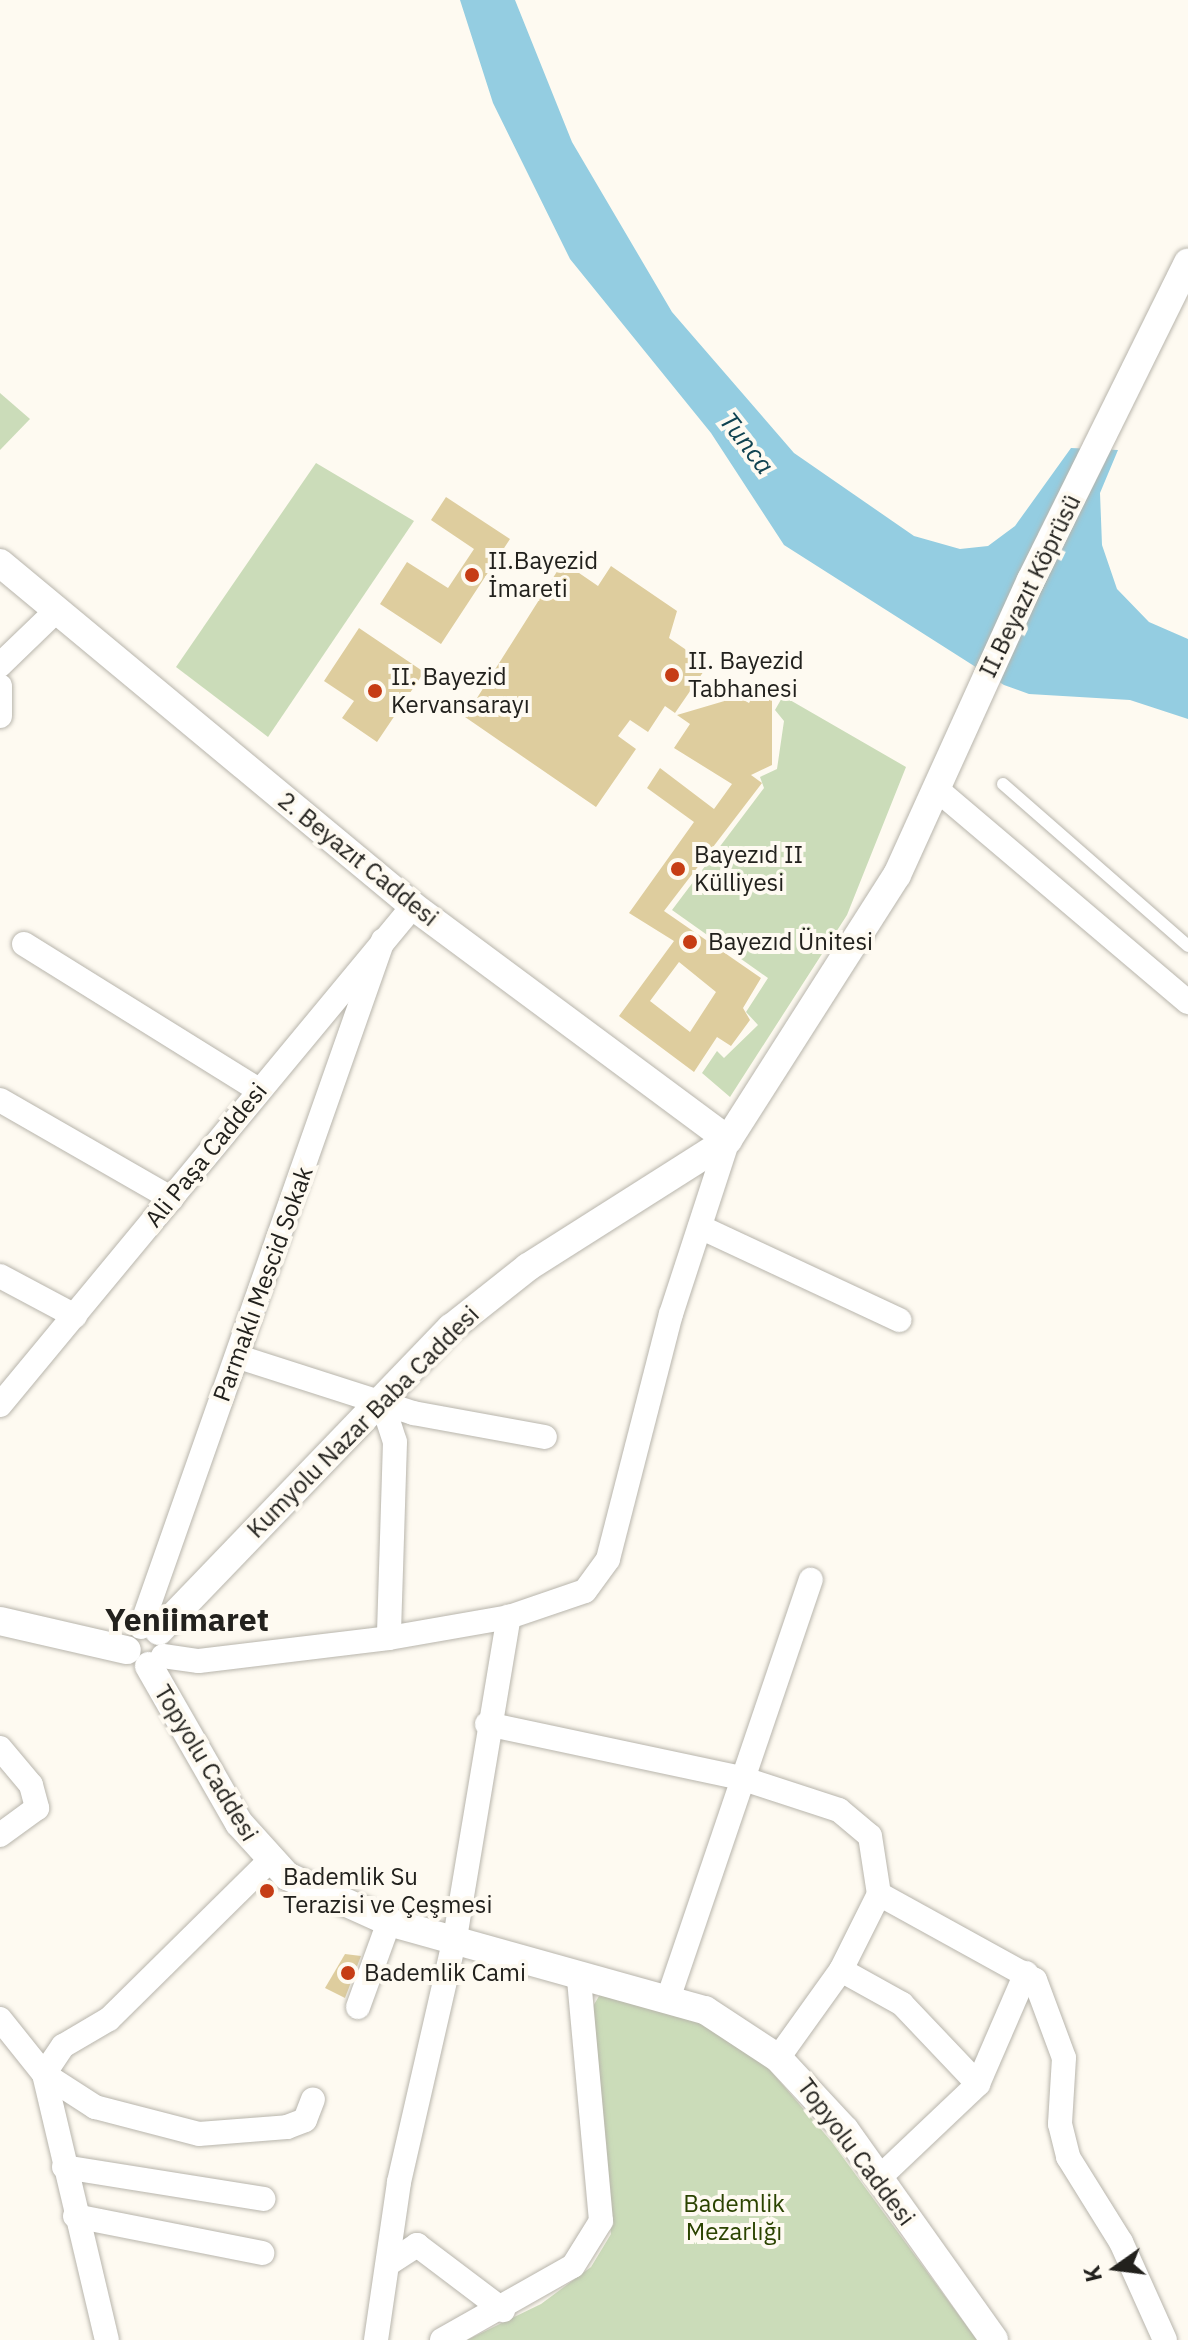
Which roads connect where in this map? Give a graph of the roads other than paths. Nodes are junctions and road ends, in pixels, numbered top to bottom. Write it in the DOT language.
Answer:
graph roads {
  1 [pos="1188,263"];
  2 [pos="0,563"];
  3 [pos="56,611"];
  4 [pos="0,665"];
  5 [pos="0,686"];
  6 [pos="0,716"];
  7 [pos="954,749"];
  8 [pos="1003,784"];
  9 [pos="940,792"];
  10 [pos="413,906"];
  11 [pos="383,940"];
  12 [pos="24,944"];
  13 [pos="1188,946"];
  14 [pos="1188,1002"];
  15 [pos="257,1089"];
  16 [pos="0,1100"];
  17 [pos="728,1140"];
  18 [pos="172,1199"];
  19 [pos="700,1227"];
  20 [pos="0,1276"];
  21 [pos="75,1316"];
  22 [pos="899,1320"];
  23 [pos="239,1357"];
  24 [pos="381,1399"];
  25 [pos="0,1405"];
  26 [pos="545,1437"];
  27 [pos="811,1580"];
  28 [pos="509,1617"];
  29 [pos="0,1621"];
  30 [pos="389,1638"];
  31 [pos="148,1646"];
  32 [pos="487,1724"];
  33 [pos="0,1748"];
  34 [pos="741,1778"];
  35 [pos="0,1835"];
  36 [pos="268,1862"];
  37 [pos="879,1894"];
  38 [pos="389,1922"];
  39 [pos="455,1938"];
  40 [pos="841,1970"];
  41 [pos="1026,1973"];
  42 [pos="579,1980"];
  43 [pos="668,1999"];
  44 [pos="358,2007"];
  45 [pos="0,2019"];
  46 [pos="778,2058"];
  47 [pos="44,2074"];
  48 [pos="978,2084"];
  49 [pos="313,2099"];
  50 [pos="64,2167"];
  51 [pos="879,2178"];
  52 [pos="263,2199"];
  53 [pos="75,2216"];
  54 [pos="262,2253"];
  55 [pos="388,2264"];
  56 [pos="503,2310"];
  57 [pos="107,2340"];
  58 [pos="376,2340"];
  59 [pos="442,2340"];
  60 [pos="994,2340"];
  61 [pos="1165,2340"];
  1 -- 7 [label="street, II.Beyazıt Köprüsü"];
  2 -- 3 [label="street, 2. Beyazıt Caddesi"];
  3 -- 4 [label="street"];
  3 -- 10 [label="street, 2. Beyazıt Caddesi"];
  5 -- 6 [label="street"];
  7 -- 9 [label="street, Kumyolu Nazar Baba Caddesi"];
  8 -- 13 [label="lane"];
  9 -- 14 [label="street"];
  9 -- 17 [label="street, Kumyolu Nazar Baba Caddesi"];
  10 -- 11 [label="street, Ali Paşa Caddesi"];
  10 -- 17 [label="street, 2. Beyazıt Caddesi"];
  11 -- 15 [label="street, Ali Paşa Caddesi"];
  11 -- 23 [label="street, Parmaklı Mescid Sokak"];
  12 -- 15 [label="street"];
  15 -- 18 [label="street, Ali Paşa Caddesi"];
  16 -- 18 [label="street"];
  17 -- 19 [label="street"];
  17 -- 24 [label="street, Kumyolu Nazar Baba Caddesi"];
  18 -- 21 [label="street, Ali Paşa Caddesi"];
  19 -- 22 [label="street"];
  19 -- 28 [label="street"];
  20 -- 21 [label="street"];
  21 -- 25 [label="street, Ali Paşa Caddesi"];
  23 -- 24 [label="street"];
  23 -- 31 [label="street, Parmaklı Mescid Sokak"];
  24 -- 26 [label="street"];
  24 -- 30 [label="street"];
  24 -- 31 [label="street, Kumyolu Nazar Baba Caddesi"];
  27 -- 34 [label="street"];
  28 -- 30 [label="street"];
  28 -- 32 [label="street"];
  29 -- 31 [label="street"];
  30 -- 31 [label="street"];
  31 -- 36 [label="street, Topyolu Caddesi"];
  32 -- 34 [label="street"];
  32 -- 39 [label="street"];
  33 -- 35 [label="street"];
  34 -- 37 [label="street"];
  34 -- 43 [label="street"];
  36 -- 38 [label="street, Topyolu Caddesi"];
  36 -- 47 [label="street"];
  37 -- 40 [label="street"];
  37 -- 41 [label="street"];
  38 -- 39 [label="street, Topyolu Caddesi"];
  38 -- 44 [label="street"];
  39 -- 42 [label="street, Topyolu Caddesi"];
  39 -- 55 [label="street"];
  40 -- 46 [label="street"];
  40 -- 48 [label="street"];
  41 -- 48 [label="street"];
  41 -- 61 [label="street"];
  42 -- 43 [label="street, Topyolu Caddesi"];
  42 -- 56 [label="street"];
  43 -- 46 [label="street, Topyolu Caddesi"];
  45 -- 47 [label="street"];
  46 -- 51 [label="street, Topyolu Caddesi"];
  47 -- 49 [label="street"];
  47 -- 50 [label="street"];
  48 -- 51 [label="street"];
  50 -- 52 [label="street"];
  50 -- 53 [label="street"];
  51 -- 60 [label="street, Topyolu Caddesi"];
  53 -- 54 [label="street"];
  53 -- 57 [label="street"];
  55 -- 56 [label="street"];
  55 -- 58 [label="street"];
  56 -- 59 [label="street"];
}
